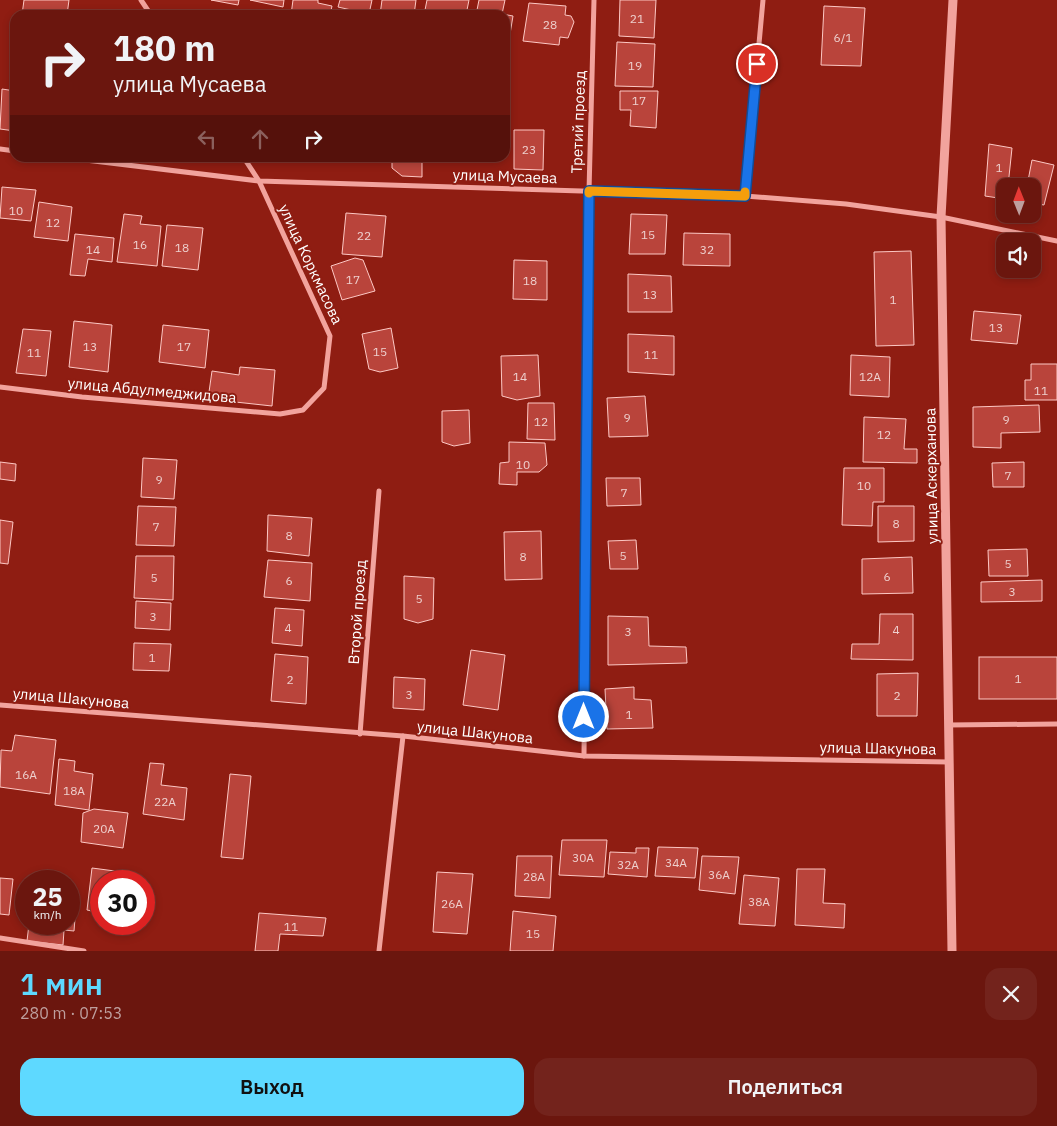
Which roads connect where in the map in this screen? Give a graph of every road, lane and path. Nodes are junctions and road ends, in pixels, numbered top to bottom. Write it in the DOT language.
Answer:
graph roads {
  1 [pos="594,0"];
  2 [pos="763,0"];
  3 [pos="953,0"];
  4 [pos="102,162"];
  5 [pos="247,162"];
  6 [pos="260,181"];
  7 [pos="589,191"];
  8 [pos="745,196"];
  9 [pos="941,217"];
  10 [pos="1057,241"];
  11 [pos="0,387"];
  12 [pos="303,410"];
  13 [pos="379,491"];
  14 [pos="0,705"];
  15 [pos="948,724"];
  16 [pos="1057,724"];
  17 [pos="360,734"];
  18 [pos="403,736"];
  19 [pos="584,756"];
  20 [pos="949,762"];
  21 [pos="0,938"];
  22 [pos="84,951"];
  23 [pos="379,951"];
  24 [pos="952,951"];
  1 -- 7 [label="street, Третий проезд"];
  2 -- 8 [label="street"];
  3 -- 9 [label="street, улица Аскерханова"];
  4 -- 6 [label="street, улица Мусаева"];
  5 -- 6 [label="street, улица Коркмасова"];
  6 -- 7 [label="street, улица Мусаева"];
  6 -- 12 [label="street, улица Коркмасова"];
  7 -- 8 [label="street, улица Мусаева"];
  7 -- 19 [label="street, Третий проезд"];
  8 -- 9 [label="street, улица Мусаева"];
  9 -- 10 [label="street, улица Мусаева"];
  9 -- 15 [label="street, улица Аскерханова"];
  11 -- 12 [label="street, улица Абдулмеджидова"];
  13 -- 17 [label="street, Второй проезд"];
  14 -- 17 [label="street, улица Шакунова"];
  15 -- 16 [label="street"];
  15 -- 20 [label="street, улица Аскерханова"];
  17 -- 18 [label="street, улица Шакунова"];
  18 -- 19 [label="street, улица Шакунова"];
  18 -- 23 [label="street"];
  19 -- 20 [label="street, улица Шакунова"];
  20 -- 24 [label="street, улица Аскерханова"];
  21 -- 22 [label="street"];
}
